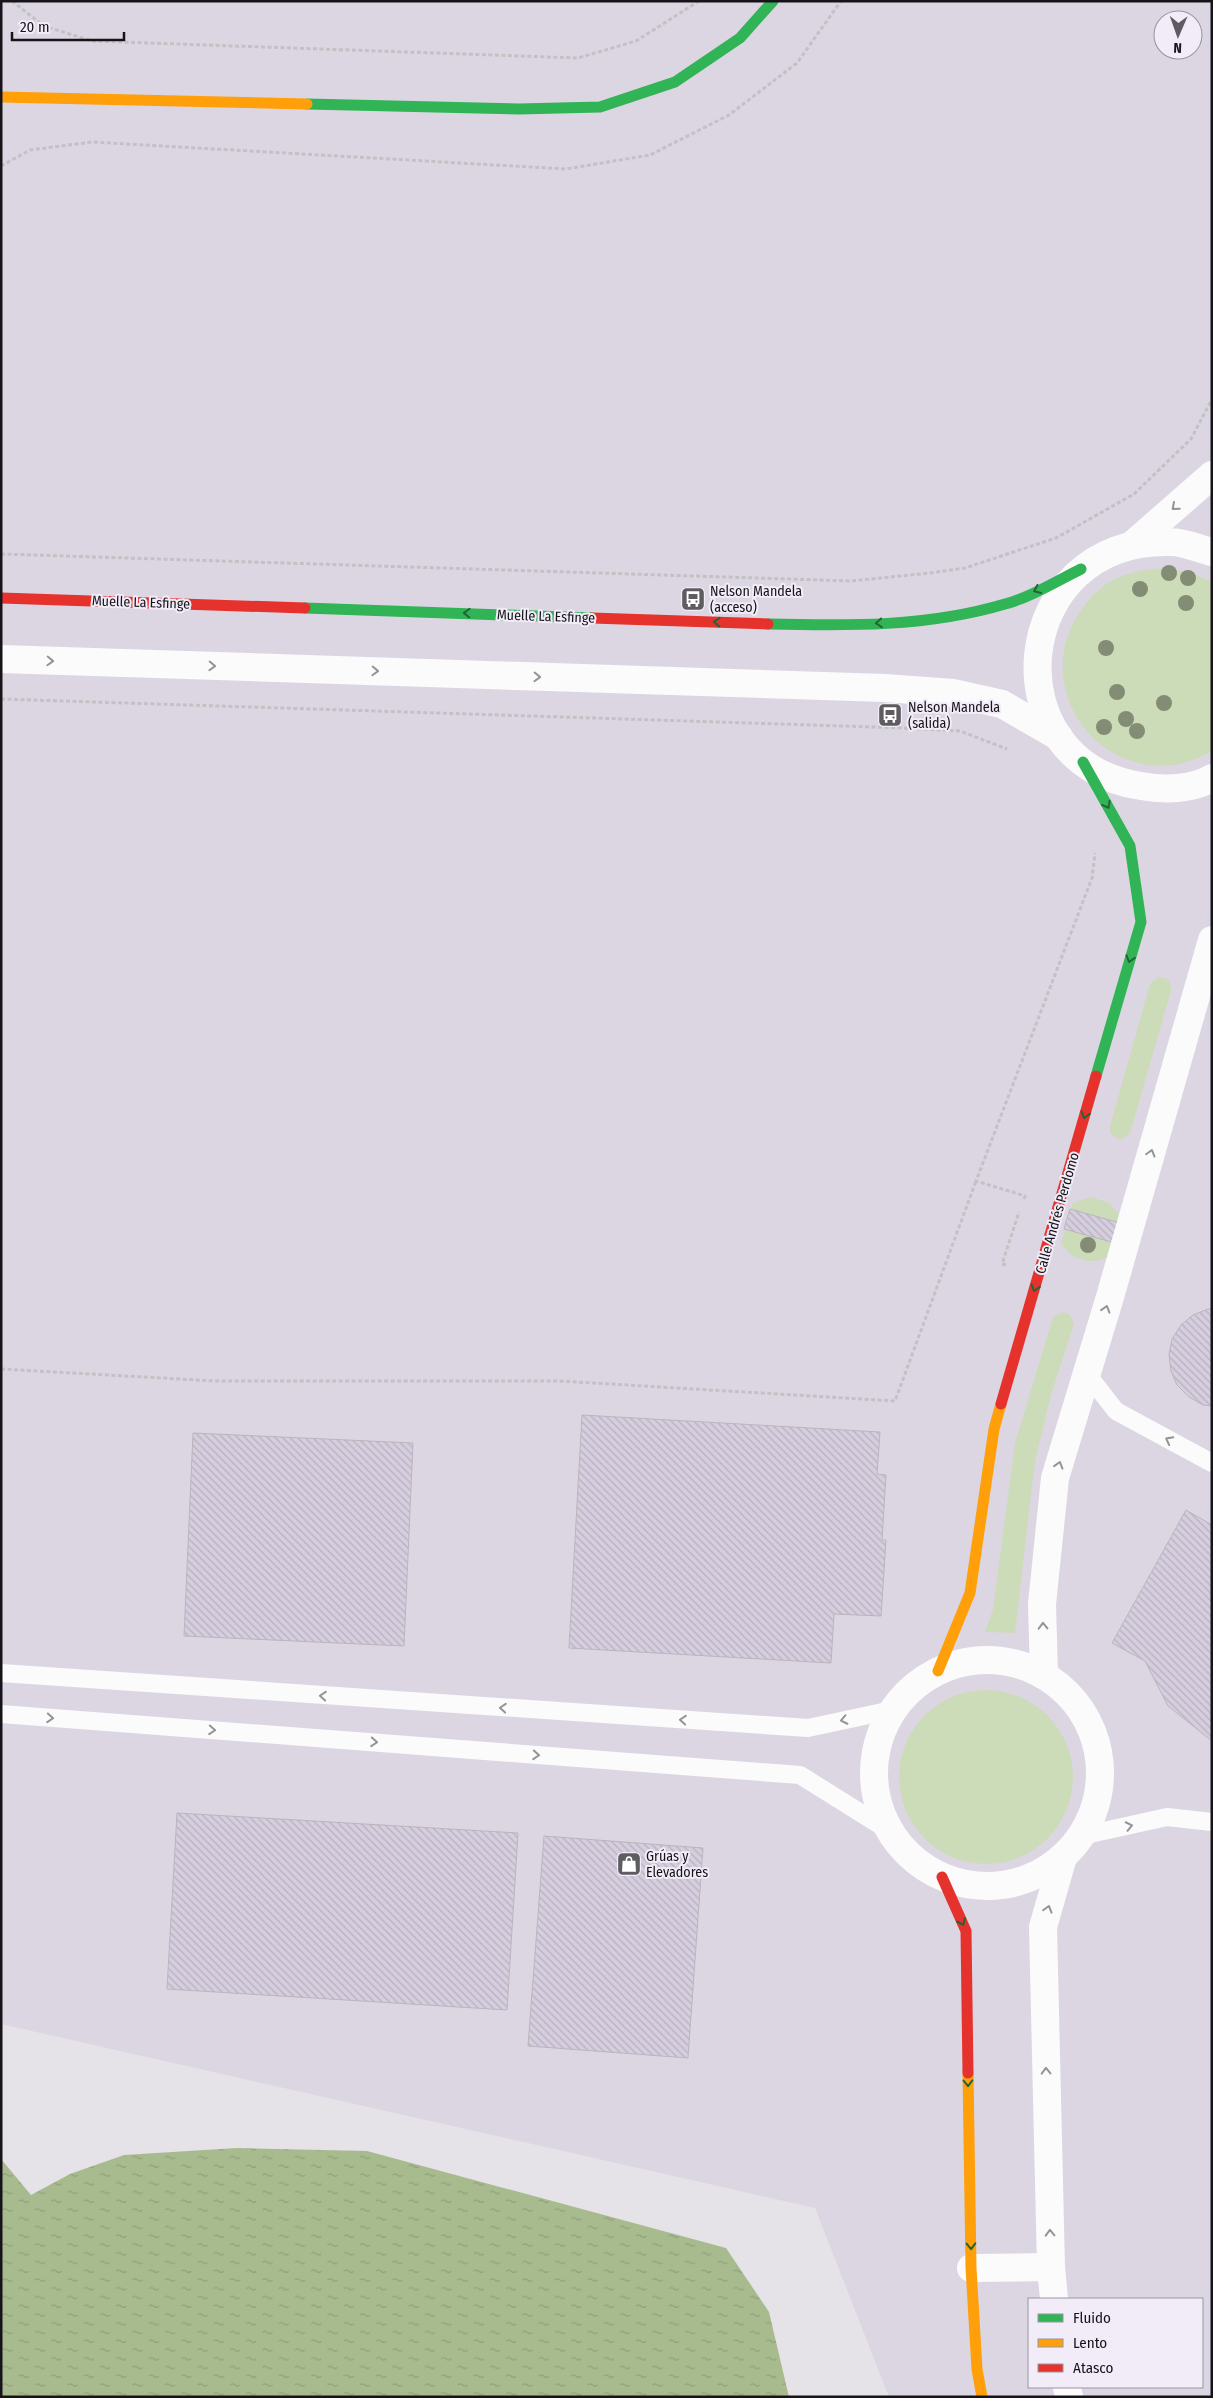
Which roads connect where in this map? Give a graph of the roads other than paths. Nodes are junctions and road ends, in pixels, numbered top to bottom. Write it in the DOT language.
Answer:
graph roads {
  1 [pos="773,1"];
  2 [pos="1,97"];
  3 [pos="1212,475"];
  4 [pos="1132,544"];
  5 [pos="1212,552"];
  6 [pos="1081,570"];
  7 [pos="1,598"];
  8 [pos="1,659"];
  9 [pos="1059,737"];
  10 [pos="1083,762"];
  11 [pos="1212,778"];
  12 [pos="1212,940"];
  13 [pos="1087,1374"];
  14 [pos="1212,1463"];
  15 [pos="938,1670"];
  16 [pos="1,1673"];
  17 [pos="1044,1675"];
  18 [pos="892,1710"];
  19 [pos="1,1714"];
  20 [pos="1212,1822"];
  21 [pos="888,1830"];
  22 [pos="1082,1836"];
  23 [pos="1063,1857"];
  24 [pos="942,1877"];
  25 [pos="1051,2267"];
  26 [pos="971,2268"];
  27 [pos="1054,2298"];
  28 [pos="982,2397"];
  1 -- 2 [label="street"];
  3 -- 4 [label="street, one-way"];
  4 -- 5 [label="street"];
  4 -- 6 [label="street"];
  6 -- 7 [label="street, Muelle La Esfinge, one-way"];
  6 -- 9 [label="street"];
  8 -- 9 [label="street, one-way"];
  9 -- 10 [label="street"];
  10 -- 11 [label="street"];
  10 -- 15 [label="street, Calle Andrés Perdomo, one-way"];
  13 -- 12 [label="street, one-way"];
  14 -- 13 [label="lane, one-way"];
  17 -- 13 [label="street, one-way"];
  15 -- 17 [label="street"];
  15 -- 18 [label="street"];
  18 -- 16 [label="lane, one-way"];
  17 -- 22 [label="street"];
  18 -- 21 [label="street"];
  19 -- 21 [label="lane, one-way"];
  22 -- 20 [label="lane, one-way"];
  21 -- 24 [label="street"];
  22 -- 23 [label="street"];
  23 -- 24 [label="street"];
  25 -- 23 [label="street, one-way"];
  24 -- 26 [label="street, one-way"];
  25 -- 26 [label="street"];
  25 -- 27 [label="street"];
  26 -- 28 [label="street"];
}
